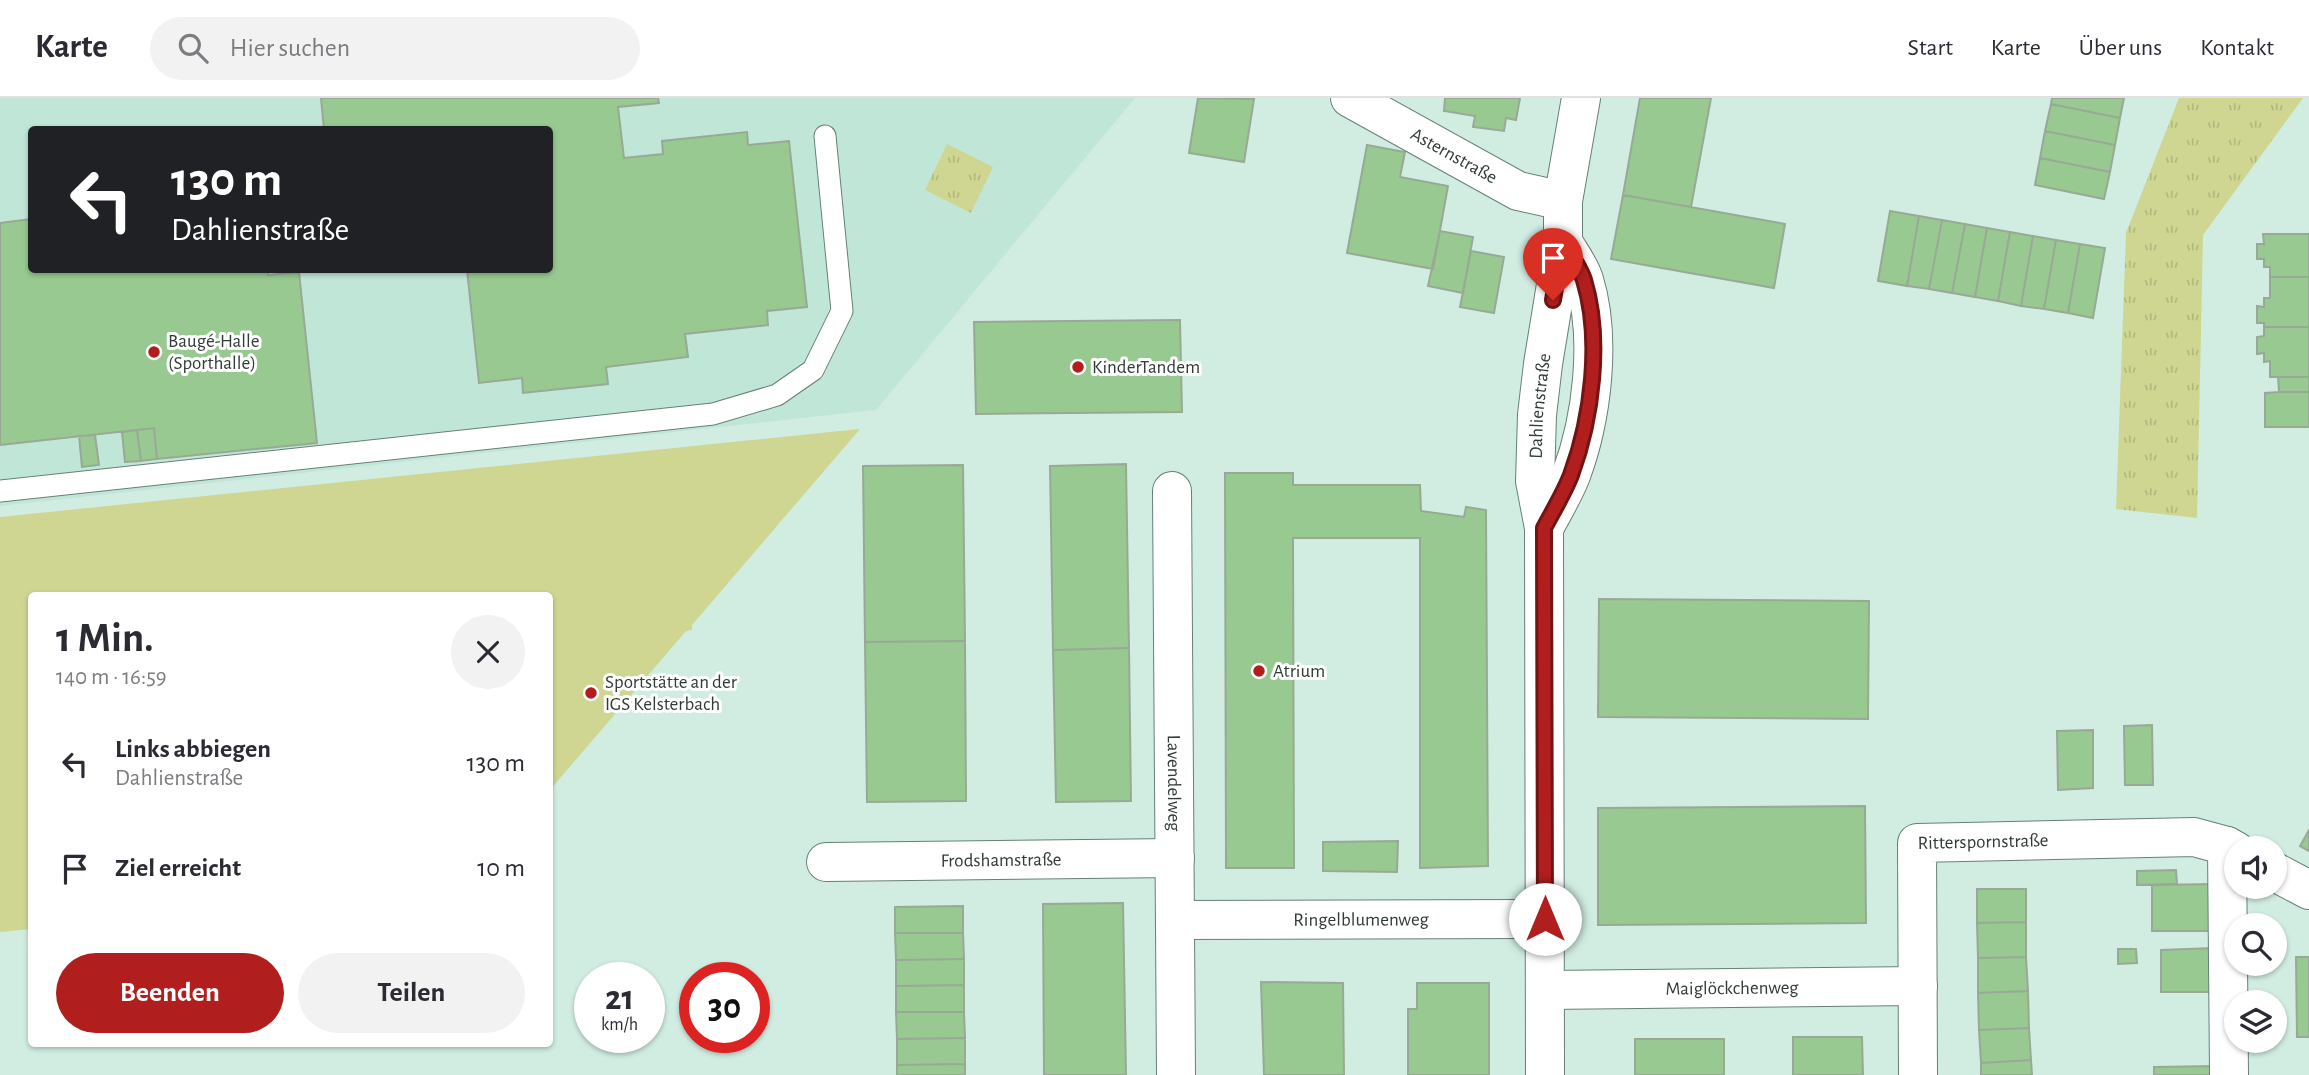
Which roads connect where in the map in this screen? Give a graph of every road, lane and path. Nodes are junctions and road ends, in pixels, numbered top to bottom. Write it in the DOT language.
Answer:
graph roads {
  1 [pos="1350,98"];
  2 [pos="1581,98"];
  3 [pos="825,136"];
  4 [pos="1563,201"];
  5 [pos="1563,242"];
  6 [pos="0,491"];
  7 [pos="1172,491"];
  8 [pos="1544,528"];
  9 [pos="2224,846"];
  10 [pos="1175,858"];
  11 [pos="826,862"];
  12 [pos="2287,878"];
  13 [pos="2309,890"];
  14 [pos="2231,899"];
  15 [pos="1545,919"];
  16 [pos="1175,920"];
  17 [pos="1918,986"];
  18 [pos="1545,989"];
  19 [pos="1176,1075"];
  20 [pos="1545,1075"];
  21 [pos="1918,1075"];
  22 [pos="2229,1075"];
  1 -- 4 [label="street, Asternstraße"];
  2 -- 4 [label="street, Dahlienstraße"];
  3 -- 6 [label="lane"];
  4 -- 5 [label="street, Dahlienstraße"];
  5 -- 8 [label="street, Dahlienstraße"];
  5 -- 8 [label="street, Dahlienstraße"];
  7 -- 10 [label="street, Lavendelweg"];
  8 -- 15 [label="street, Dahlienstraße"];
  9 -- 17 [label="street, Ritterspornstraße"];
  10 -- 11 [label="street, Frodshamstraße"];
  10 -- 16 [label="street, Lavendelweg"];
  12 -- 13 [label="street"];
  14 -- 22 [label="street"];
  15 -- 16 [label="street, Ringelblumenweg"];
  15 -- 18 [label="street, Dahlienstraße"];
  16 -- 19 [label="street, Lavendelweg"];
  17 -- 18 [label="street, Maiglöckchenweg"];
  17 -- 21 [label="street, Ritterspornstraße"];
  18 -- 20 [label="street, Dahlienstraße"];
}
